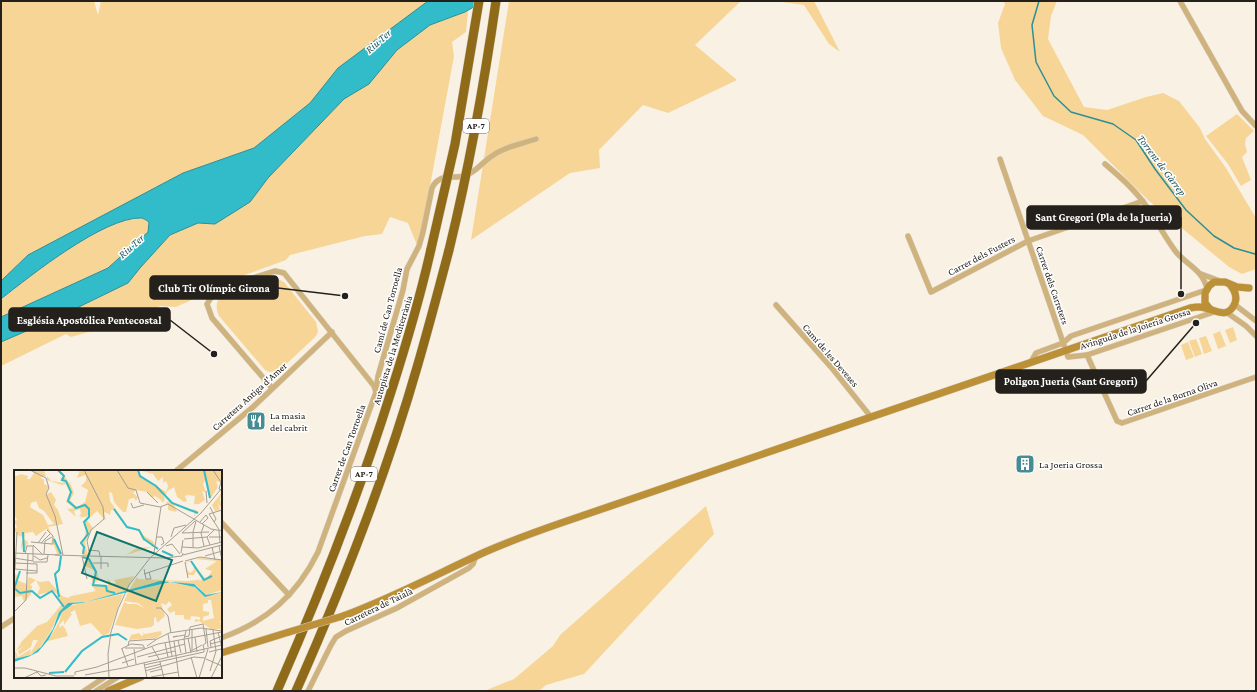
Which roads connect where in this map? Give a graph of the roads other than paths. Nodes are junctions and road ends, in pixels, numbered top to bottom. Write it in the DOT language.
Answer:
graph roads {
  1 [pos="479,1"];
  2 [pos="496,1"];
  3 [pos="1180,1"];
  4 [pos="1256,126"];
  5 [pos="536,139"];
  6 [pos="1000,158"];
  7 [pos="1105,164"];
  8 [pos="1143,201"];
  9 [pos="908,236"];
  10 [pos="1028,241"];
  11 [pos="1200,274"];
  12 [pos="1221,281"];
  13 [pos="1231,286"];
  14 [pos="1256,286"];
  15 [pos="1248,288"];
  16 [pos="1206,291"];
  17 [pos="1235,301"];
  18 [pos="776,305"];
  19 [pos="1190,308"];
  20 [pos="1212,310"];
  21 [pos="1226,312"];
  22 [pos="1256,321"];
  23 [pos="332,332"];
  24 [pos="1256,336"];
  25 [pos="1064,346"];
  26 [pos="1087,355"];
  27 [pos="1256,377"];
  28 [pos="272,388"];
  29 [pos="376,392"];
  30 [pos="871,417"];
  31 [pos="177,470"];
  32 [pos="222,523"];
  33 [pos="476,556"];
  34 [pos="289,595"];
  35 [pos="14,619"];
  36 [pos="1,628"];
  37 [pos="222,638"];
  38 [pos="222,653"];
  39 [pos="104,678"];
  40 [pos="116,678"];
  41 [pos="139,678"];
  42 [pos="84,691"];
  43 [pos="96,691"];
  44 [pos="108,691"];
  45 [pos="277,691"];
  46 [pos="296,691"];
  47 [pos="308,691"];
  1 -- 45 [label="highway, Autopista de la Mediterrània / AP-7, bridge"];
  2 -- 46 [label="highway, AP-7, bridge"];
  3 -- 4 [label="street"];
  5 -- 29 [label="street, Camí de Can Torroella"];
  6 -- 10 [label="street, Carrer dels Carreters"];
  7 -- 8 [label="street"];
  8 -- 10 [label="street, Carrer dels Fusters"];
  8 -- 11 [label="street"];
  9 -- 10 [label="street, Carrer dels Fusters"];
  10 -- 25 [label="street, Carrer dels Carreters"];
  11 -- 12 [label="street"];
  11 -- 16 [label="street"];
  12 -- 13 [label="main road"];
  12 -- 16 [label="main road"];
  13 -- 15 [label="main road"];
  13 -- 17 [label="main road"];
  14 -- 15 [label="main road"];
  15 -- 17 [label="main road"];
  16 -- 19 [label="main road"];
  16 -- 20 [label="main road"];
  16 -- 25 [label="street"];
  17 -- 21 [label="main road"];
  17 -- 22 [label="street"];
  18 -- 30 [label="street, Camí de les Deveses"];
  19 -- 20 [label="main road"];
  19 -- 25 [label="main road"];
  20 -- 21 [label="main road"];
  20 -- 26 [label="street, Avinguda de la Joieria Grossa"];
  21 -- 24 [label="street"];
  23 -- 28 [label="street, Carretera Antiga d'Amer"];
  23 -- 28 [label="street"];
  23 -- 29 [label="street"];
  25 -- 26 [label="street, Avinguda de la Joieria Grossa"];
  25 -- 30 [label="main road"];
  26 -- 27 [label="street, Carrer de la Borna Oliva"];
  28 -- 31 [label="street, Carretera Antiga d'Amer"];
  29 -- 34 [label="street, Carrer de Can Torroella"];
  30 -- 33 [label="main road"];
  32 -- 34 [label="street"];
  33 -- 38 [label="main road, bridge"];
  33 -- 47 [label="street, Carretera de Taialà"];
  34 -- 37 [label="street, Carrer de Can Torroella"];
  35 -- 36 [label="street"];
  39 -- 42 [label="street"];
  40 -- 43 [label="street"];
  41 -- 44 [label="main road"];
}
